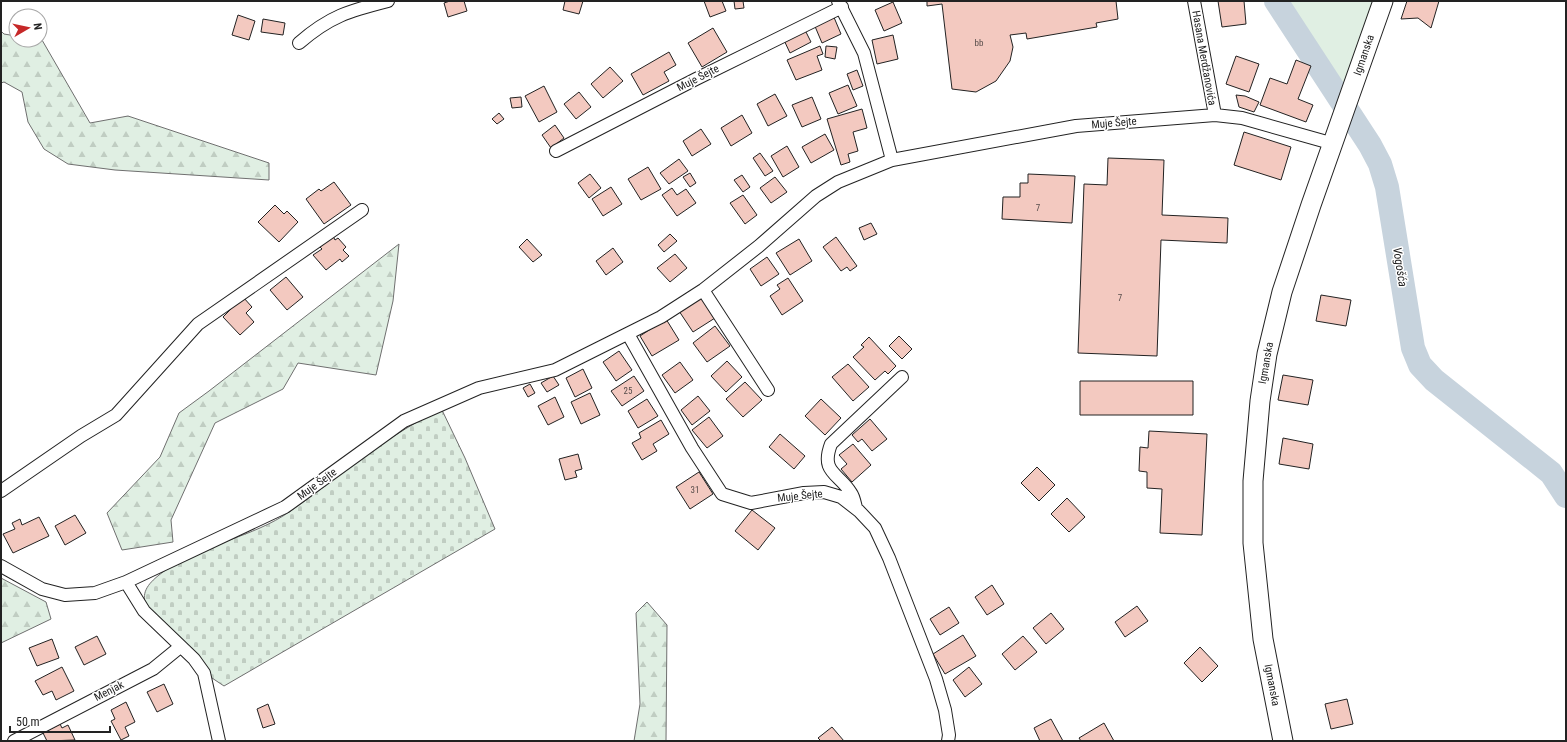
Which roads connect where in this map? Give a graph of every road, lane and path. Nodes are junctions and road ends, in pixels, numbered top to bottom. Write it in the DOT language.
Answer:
graph roads {
  1 [pos="388,1"];
  2 [pos="1194,1"];
  3 [pos="1383,1"];
  4 [pos="840,4"];
  5 [pos="299,43"];
  6 [pos="1215,115"];
  7 [pos="1334,144"];
  8 [pos="556,151"];
  9 [pos="892,160"];
  10 [pos="362,210"];
  11 [pos="703,290"];
  12 [pos="628,334"];
  13 [pos="902,377"];
  14 [pos="768,390"];
  15 [pos="1,491"];
  16 [pos="856,508"];
  17 [pos="1,566"];
  18 [pos="126,582"];
  19 [pos="180,647"];
  20 [pos="14,741"];
  21 [pos="219,741"];
  22 [pos="948,741"];
  23 [pos="1283,741"];
  1 -- 5 [label="street"];
  2 -- 6 [label="street, Hasana Merdžanovića"];
  3 -- 7 [label="main road, Igmanska"];
  4 -- 8 [label="street, Muje Šejte"];
  4 -- 9 [label="street, Muje Šejte"];
  6 -- 7 [label="street, Muje Šejte"];
  6 -- 9 [label="street, Muje Šejte"];
  7 -- 23 [label="main road, Igmanska"];
  9 -- 11 [label="street, Muje Šejte"];
  10 -- 15 [label="street"];
  11 -- 12 [label="street, Muje Šejte"];
  11 -- 14 [label="street"];
  12 -- 16 [label="street, Muje Šejte"];
  12 -- 18 [label="street, Muje Šejte"];
  13 -- 16 [label="street"];
  16 -- 22 [label="street, Muje Šejte"];
  17 -- 18 [label="street, Muje Šejte"];
  18 -- 19 [label="street"];
  19 -- 20 [label="street, Menjak"];
  19 -- 21 [label="street"];
}
